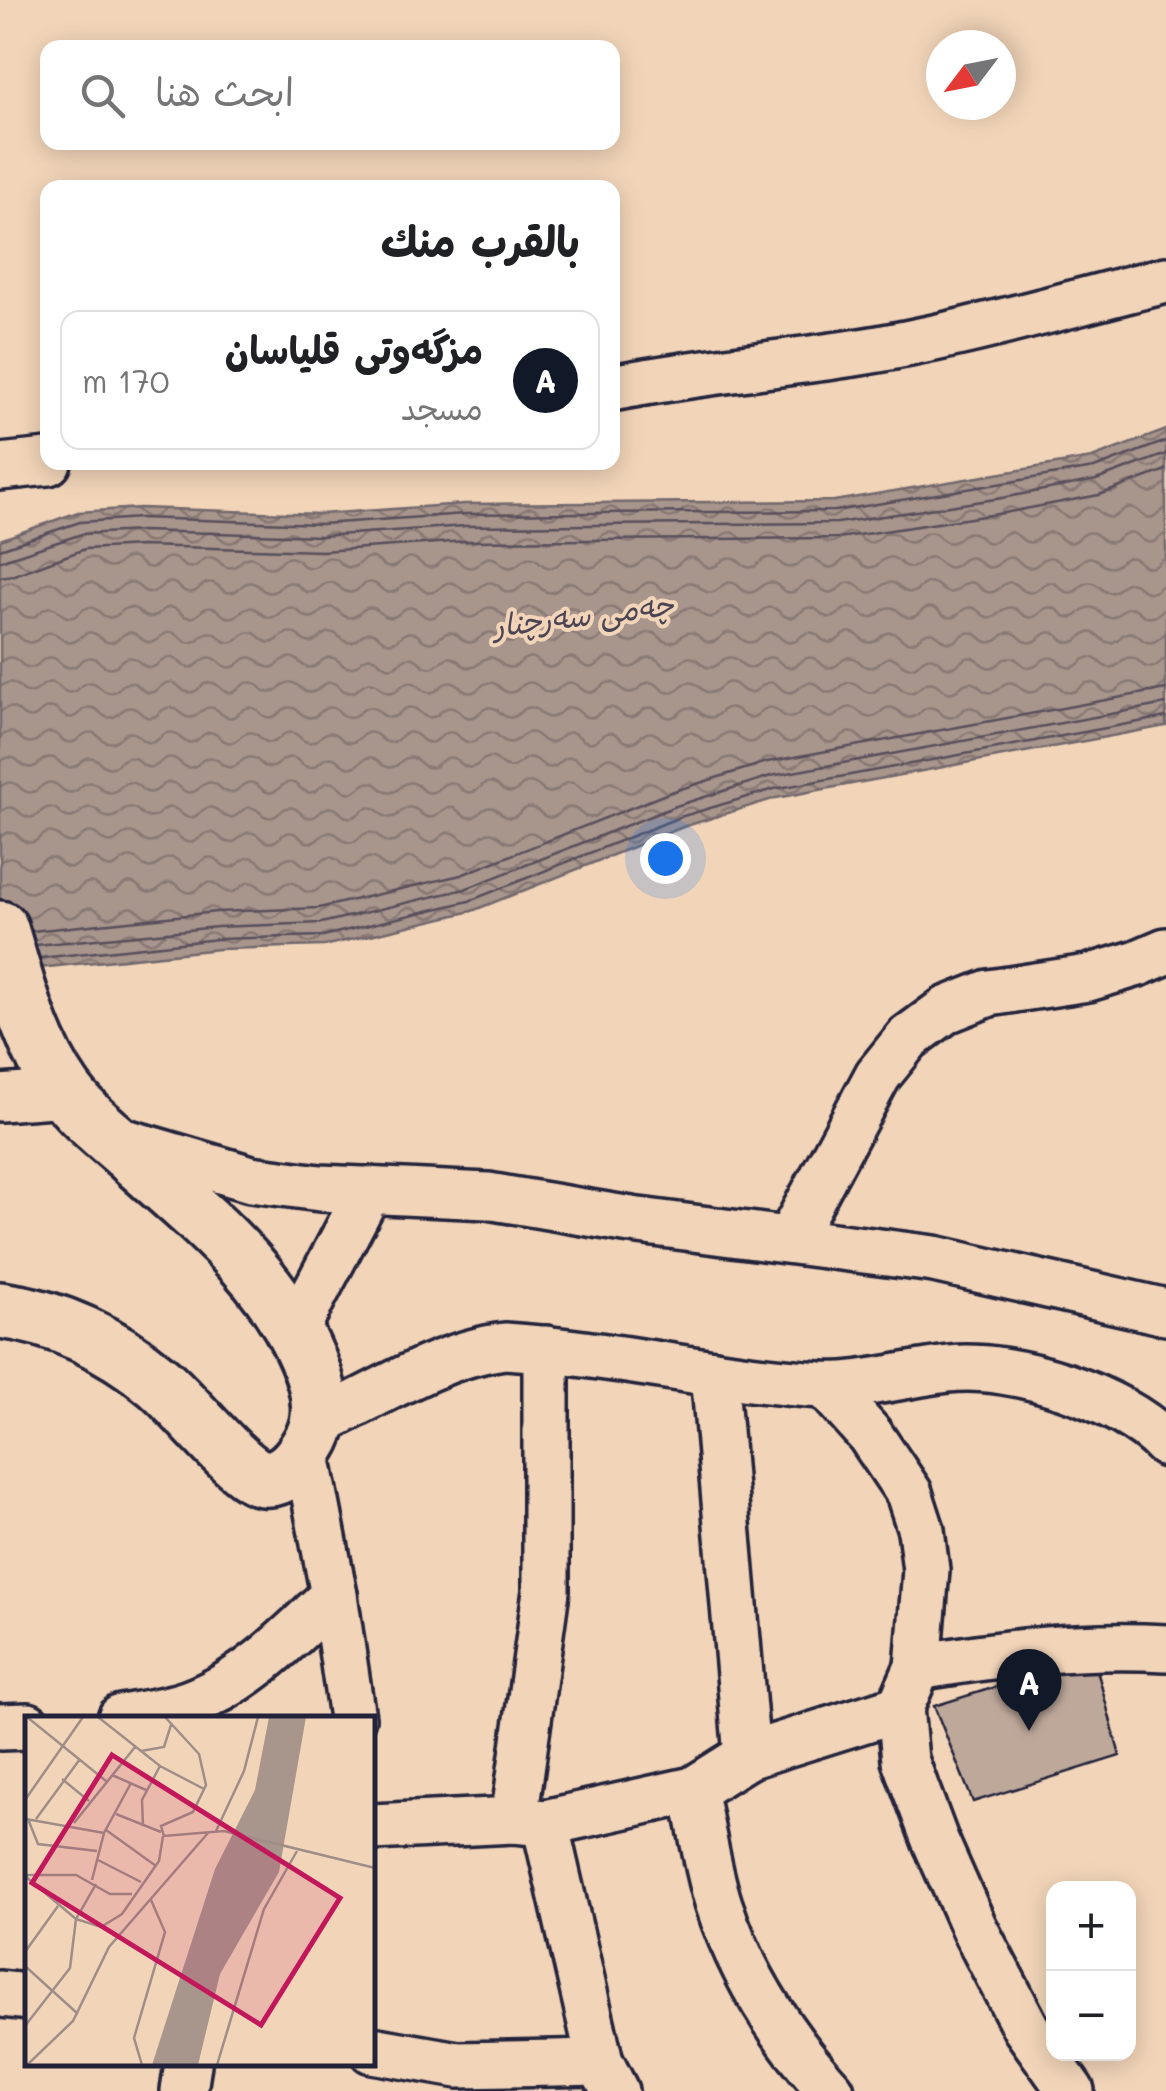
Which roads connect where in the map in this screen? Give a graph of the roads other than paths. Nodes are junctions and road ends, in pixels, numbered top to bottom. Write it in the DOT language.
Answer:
graph roads {
  1 [pos="1166,280"];
  2 [pos="620,386"];
  3 [pos="40,463"];
  4 [pos="0,467"];
  5 [pos="0,929"];
  6 [pos="1166,951"];
  7 [pos="66,1093"];
  8 [pos="0,1098"];
  9 [pos="110,1137"];
  10 [pos="369,1190"];
  11 [pos="790,1240"];
  12 [pos="0,1310"];
  13 [pos="1166,1312"];
  14 [pos="295,1331"];
  15 [pos="546,1349"];
  16 [pos="714,1373"];
  17 [pos="826,1386"];
  18 [pos="312,1436"];
  19 [pos="1166,1444"];
  20 [pos="334,1595"];
  21 [pos="1166,1648"];
  22 [pos="918,1667"];
  23 [pos="900,1708"];
  24 [pos="132,1716"];
  25 [pos="352,1716"];
  26 [pos="747,1756"];
  27 [pos="693,1790"];
  28 [pos="529,1821"];
  29 [pos="375,1826"];
  30 [pos="0,1994"];
  31 [pos="25,1997"];
  32 [pos="384,2065"];
  33 [pos="188,2066"];
  34 [pos="607,2076"];
  35 [pos="184,2091"];
  36 [pos="830,2091"];
  37 [pos="1072,2091"];
  1 -- 2 [label="street"];
  3 -- 4 [label="street"];
  5 -- 7 [label="main road"];
  6 -- 11 [label="street"];
  7 -- 8 [label="street"];
  7 -- 9 [label="main road"];
  9 -- 10 [label="street"];
  9 -- 14 [label="main road"];
  10 -- 11 [label="street"];
  10 -- 14 [label="street"];
  11 -- 13 [label="street"];
  12 -- 18 [label="main road"];
  14 -- 18 [label="main road"];
  15 -- 16 [label="street"];
  15 -- 18 [label="street"];
  15 -- 28 [label="street"];
  16 -- 17 [label="street"];
  16 -- 26 [label="street"];
  17 -- 19 [label="street"];
  17 -- 22 [label="street"];
  18 -- 20 [label="street"];
  20 -- 24 [label="street"];
  20 -- 25 [label="street"];
  21 -- 22 [label="street"];
  22 -- 23 [label="street"];
  23 -- 26 [label="street"];
  23 -- 37 [label="street"];
  26 -- 27 [label="street"];
  27 -- 28 [label="street"];
  27 -- 36 [label="street"];
  28 -- 29 [label="street"];
  28 -- 34 [label="street"];
  30 -- 31 [label="street"];
  32 -- 34 [label="street"];
  33 -- 35 [label="street"];
}
